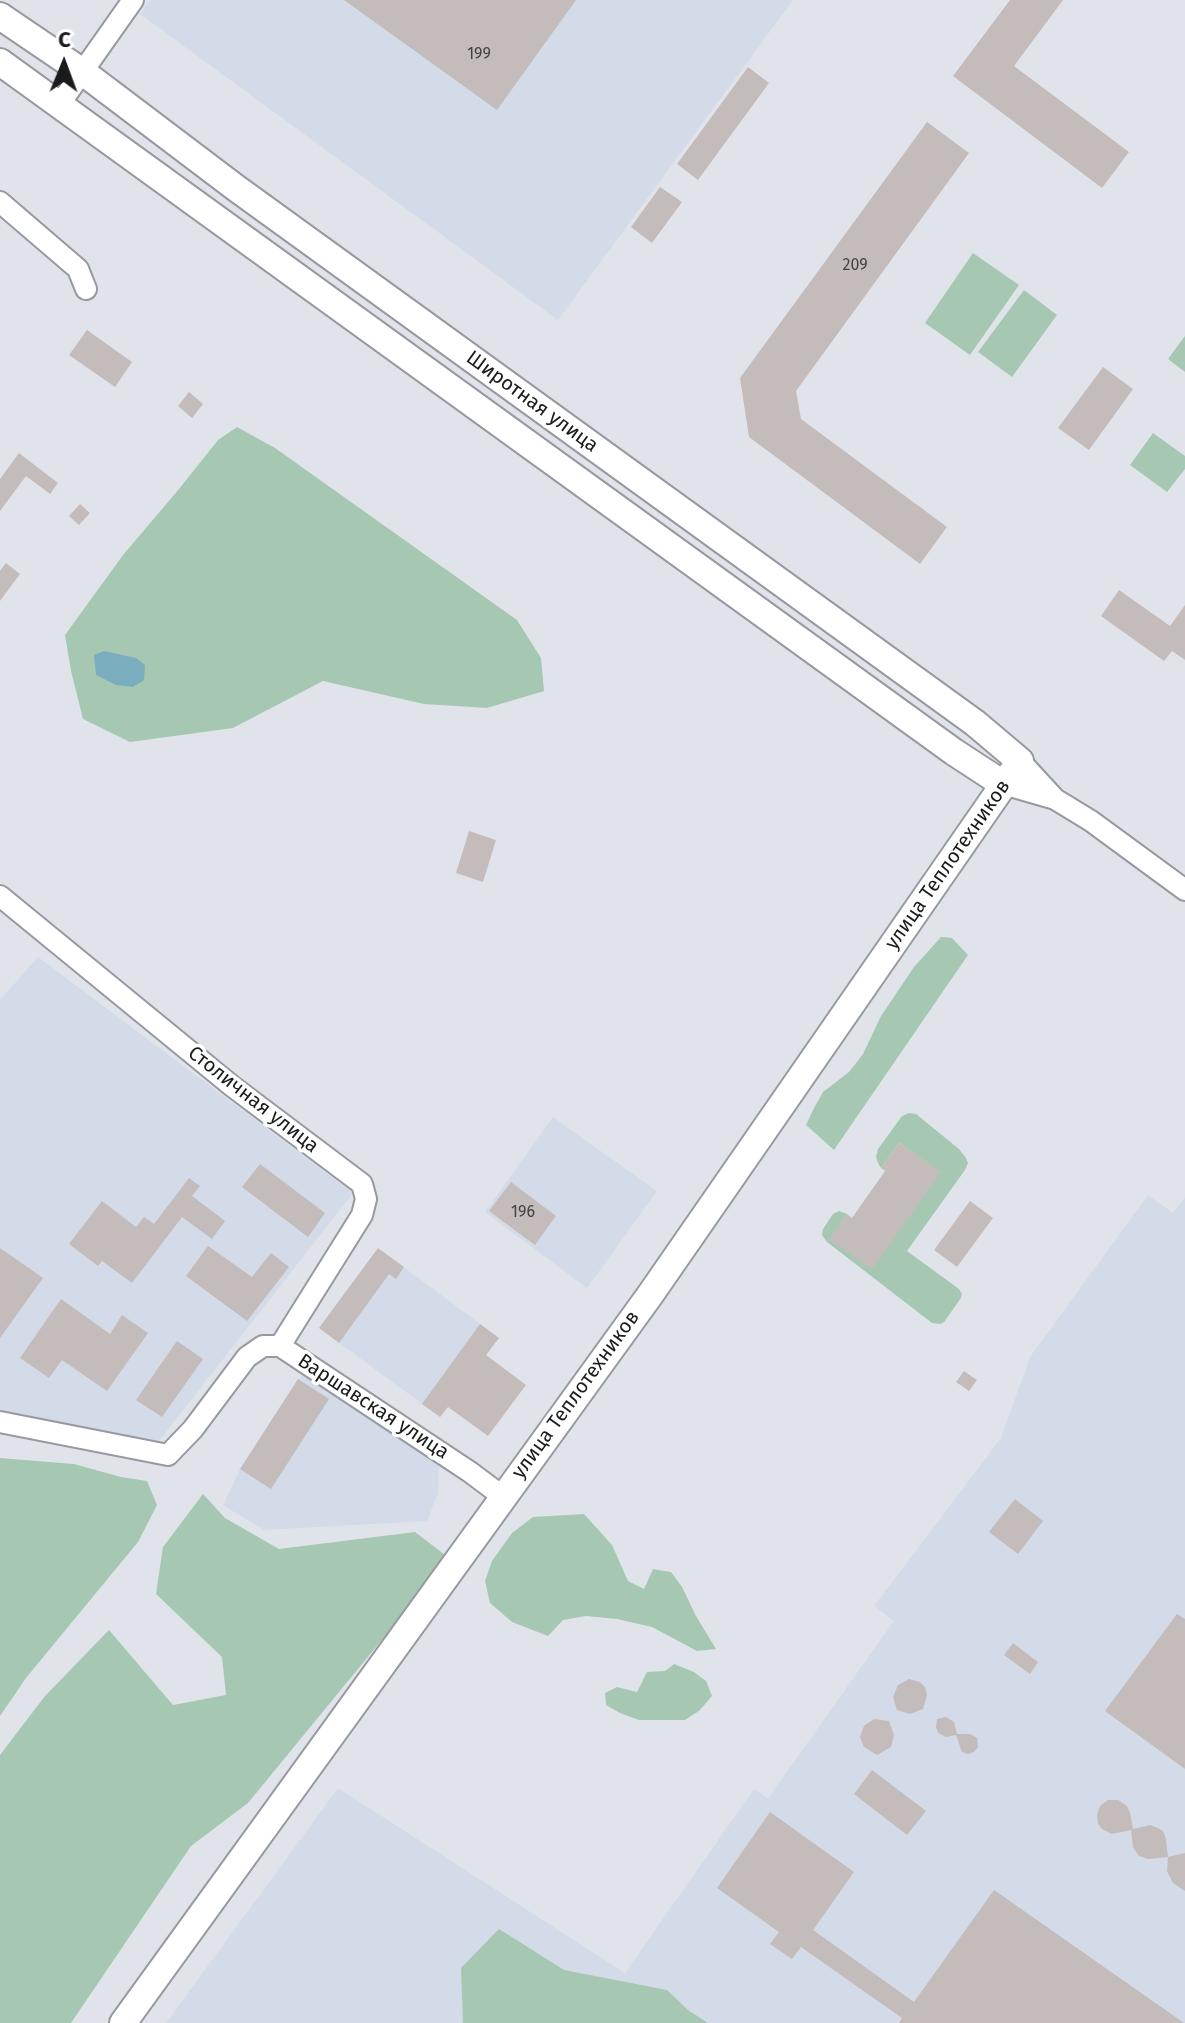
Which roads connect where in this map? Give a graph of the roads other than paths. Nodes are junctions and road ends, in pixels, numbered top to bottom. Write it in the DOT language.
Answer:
graph roads {
  1 [pos="133,0"];
  2 [pos="0,16"];
  3 [pos="0,62"];
  4 [pos="84,73"];
  5 [pos="59,105"];
  6 [pos="0,202"];
  7 [pos="86,289"];
  8 [pos="1020,761"];
  9 [pos="1003,784"];
  10 [pos="1055,799"];
  11 [pos="1185,890"];
  12 [pos="0,896"];
  13 [pos="280,1346"];
  14 [pos="0,1422"];
  15 [pos="502,1496"];
  16 [pos="123,2023"];
  1 -- 4 [label="street"];
  2 -- 4 [label="main road, Широтная улица"];
  3 -- 5 [label="main road, Широтная улица"];
  4 -- 5 [label="street"];
  4 -- 8 [label="main road, Широтная улица"];
  5 -- 9 [label="main road, Широтная улица"];
  6 -- 7 [label="street"];
  8 -- 9 [label="main road, улица Теплотехников"];
  8 -- 10 [label="street, Широтная улица"];
  9 -- 10 [label="street, Широтная улица"];
  9 -- 15 [label="main road, улица Теплотехников"];
  10 -- 11 [label="street, Широтная улица"];
  12 -- 13 [label="street, Столичная улица"];
  13 -- 14 [label="street, Варшавская улица"];
  13 -- 15 [label="street, Варшавская улица"];
  15 -- 16 [label="main road, улица Теплотехников"];
}
